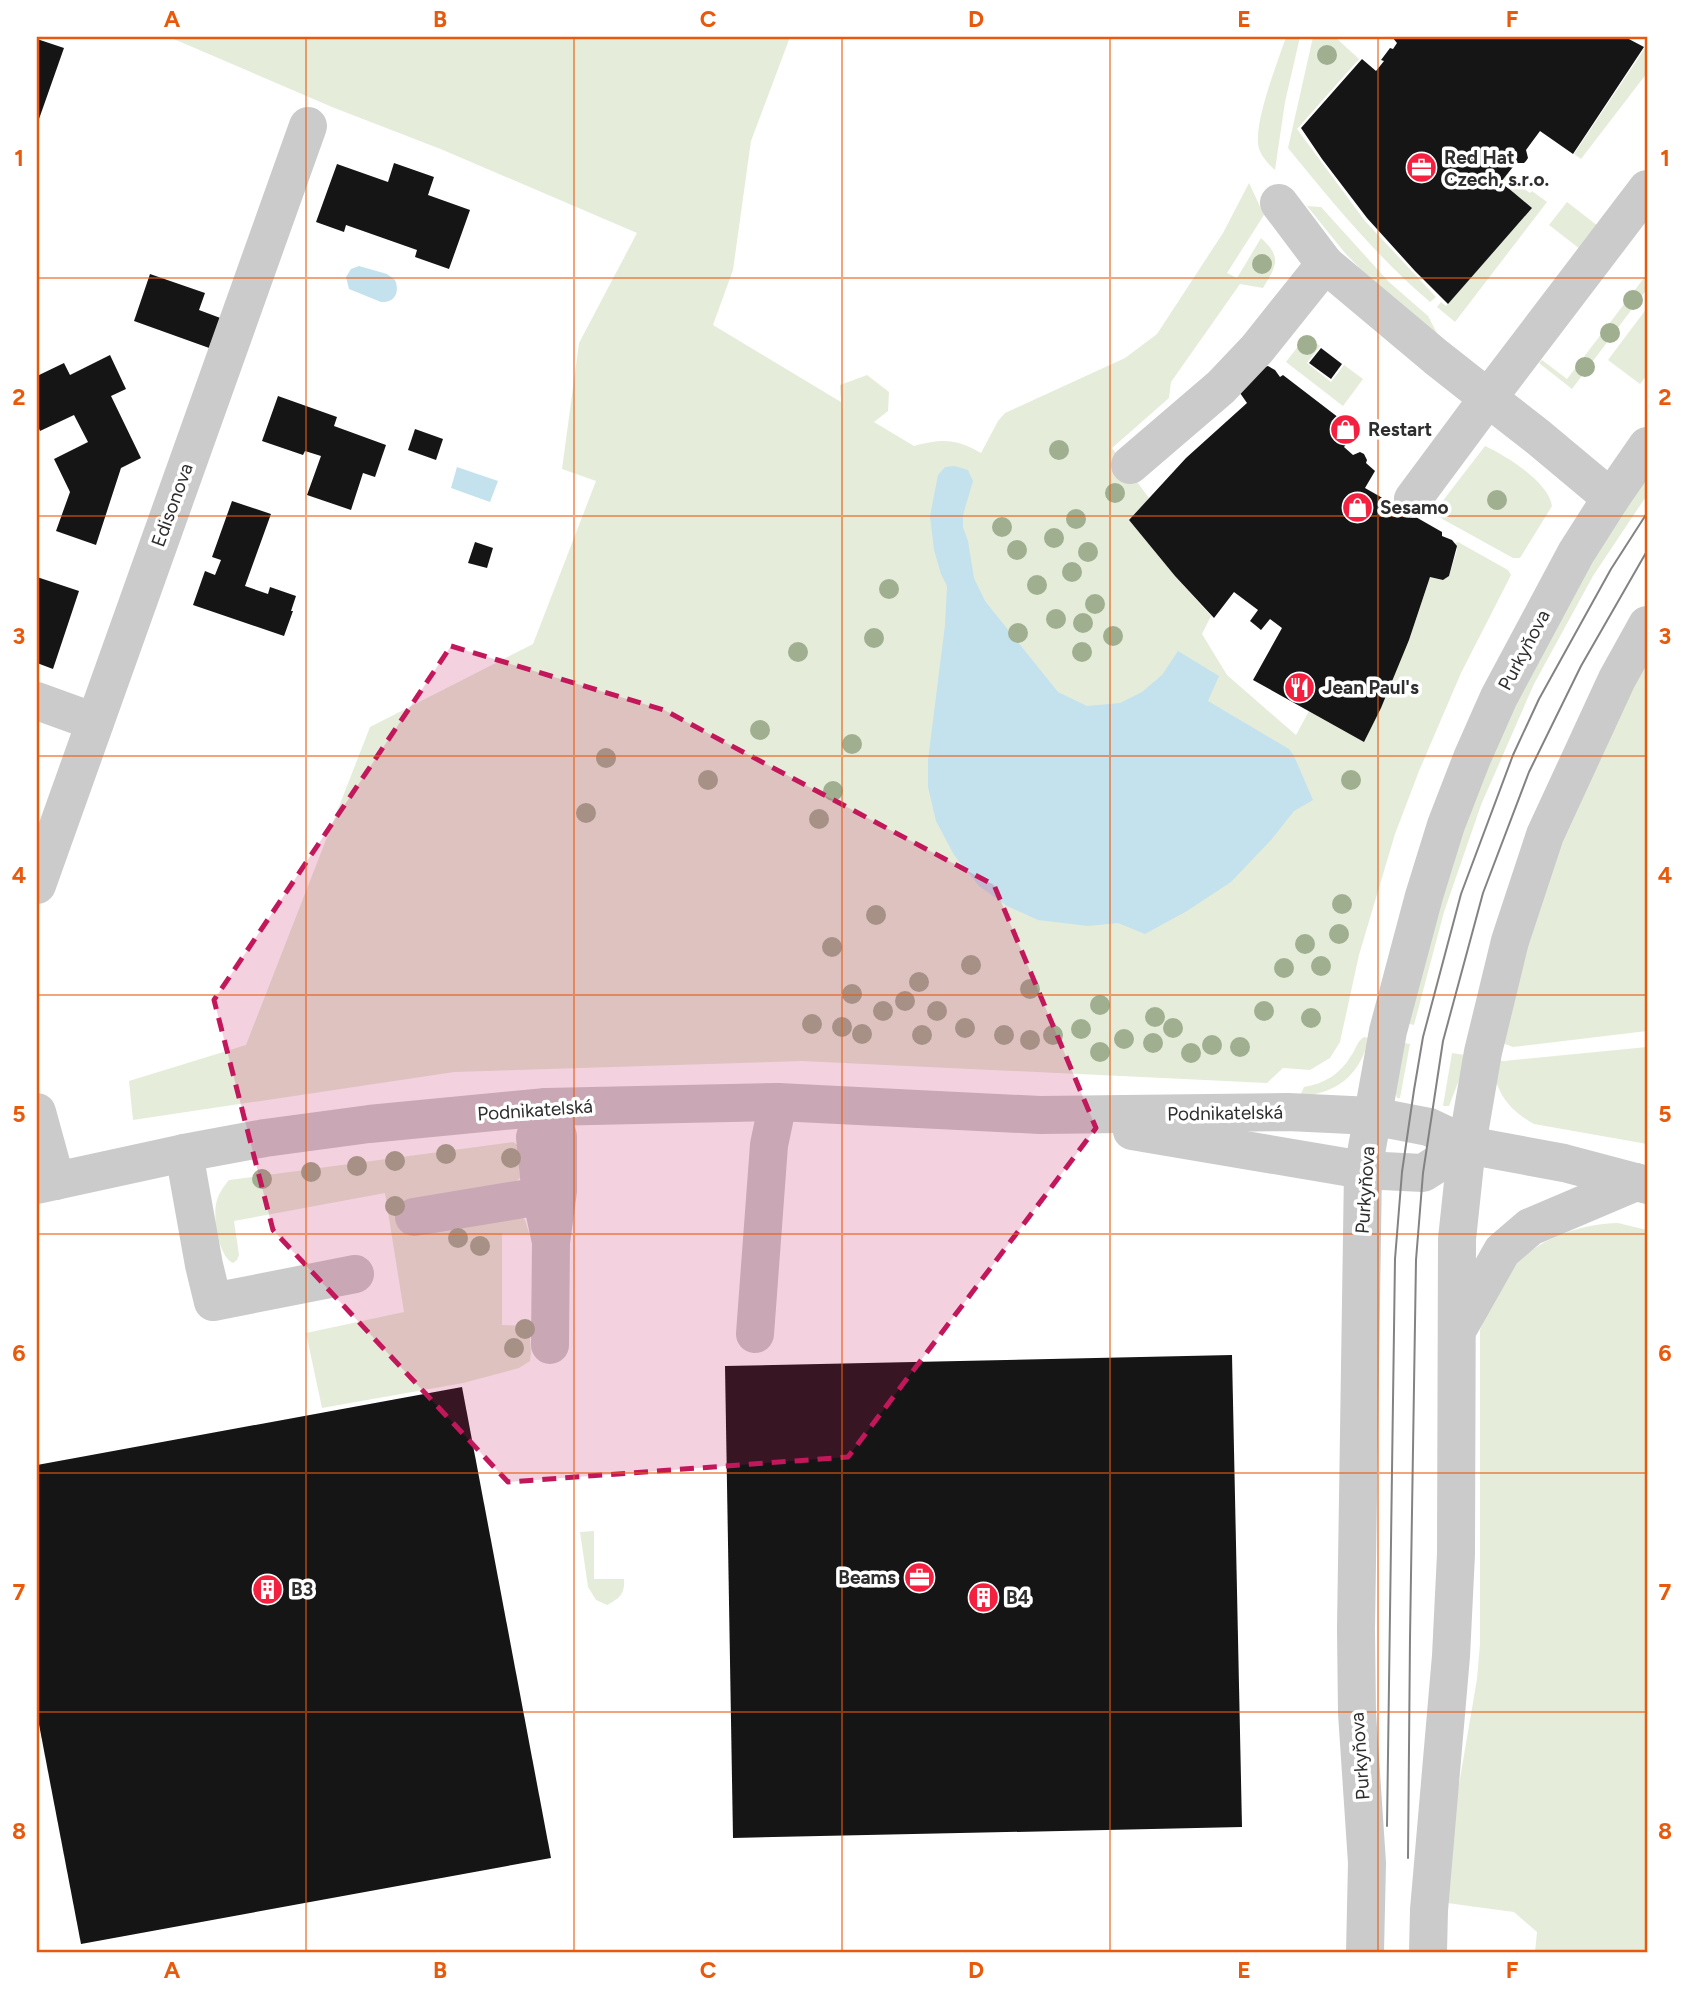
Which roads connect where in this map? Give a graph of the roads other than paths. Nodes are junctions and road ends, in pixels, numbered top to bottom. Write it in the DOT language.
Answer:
graph roads {
  1 [pos="308,126"];
  2 [pos="1647,189"];
  3 [pos="1279,204"];
  4 [pos="1325,264"];
  5 [pos="1488,398"];
  6 [pos="1647,446"];
  7 [pos="1130,465"];
  8 [pos="1611,498"];
  9 [pos="1413,499"];
  10 [pos="1647,625"];
  11 [pos="37,701"];
  12 [pos="94,722"];
  13 [pos="37,885"];
  14 [pos="778,1102"];
  15 [pos="546,1107"];
  16 [pos="37,1112"];
  17 [pos="1040,1115"];
  18 [pos="1391,1119"];
  19 [pos="1467,1145"];
  20 [pos="184,1153"];
  21 [pos="1363,1170"];
  22 [pos="46,1183"];
  23 [pos="1642,1183"];
  24 [pos="541,1196"];
  25 [pos="414,1217"];
  26 [pos="551,1242"];
  27 [pos="355,1274"];
  28 [pos="1457,1331"];
  29 [pos="755,1334"];
  30 [pos="550,1345"];
  31 [pos="1356,1629"];
  32 [pos="1451,1656"];
  33 [pos="1365,1952"];
  34 [pos="1385,1952"];
  35 [pos="1407,1952"];
  36 [pos="1428,1952"];
  1 -- 12 [label="street, Edisonova"];
  2 -- 5 [label="street"];
  3 -- 4 [label="street"];
  4 -- 5 [label="street"];
  4 -- 7 [label="street"];
  5 -- 8 [label="street"];
  5 -- 9 [label="street"];
  6 -- 8 [label="street, Purkyňova"];
  8 -- 18 [label="street, Purkyňova"];
  10 -- 19 [label="street"];
  11 -- 12 [label="street"];
  12 -- 13 [label="street, Edisonova"];
  14 -- 15 [label="street, Podnikatelská"];
  14 -- 17 [label="street, Podnikatelská"];
  14 -- 29 [label="street"];
  15 -- 20 [label="street, Podnikatelská"];
  15 -- 24 [label="street"];
  15 -- 26 [label="street"];
  16 -- 22 [label="street"];
  17 -- 18 [label="street, Podnikatelská"];
  17 -- 21 [label="street, Podnikatelská"];
  18 -- 19 [label="street, Podnikatelská"];
  18 -- 21 [label="street, Purkyňova"];
  19 -- 21 [label="street, Podnikatelská"];
  19 -- 23 [label="street, Podnikatelská"];
  19 -- 28 [label="street"];
  20 -- 22 [label="street, Podnikatelská"];
  20 -- 27 [label="street"];
  21 -- 31 [label="street, Purkyňova"];
  23 -- 28 [label="street"];
  24 -- 25 [label="street"];
  24 -- 26 [label="street"];
  26 -- 30 [label="street"];
  28 -- 32 [label="street"];
  31 -- 33 [label="street, Purkyňova"];
  31 -- 34 [label="street"];
  32 -- 35 [label="street"];
  32 -- 36 [label="street"];
}
